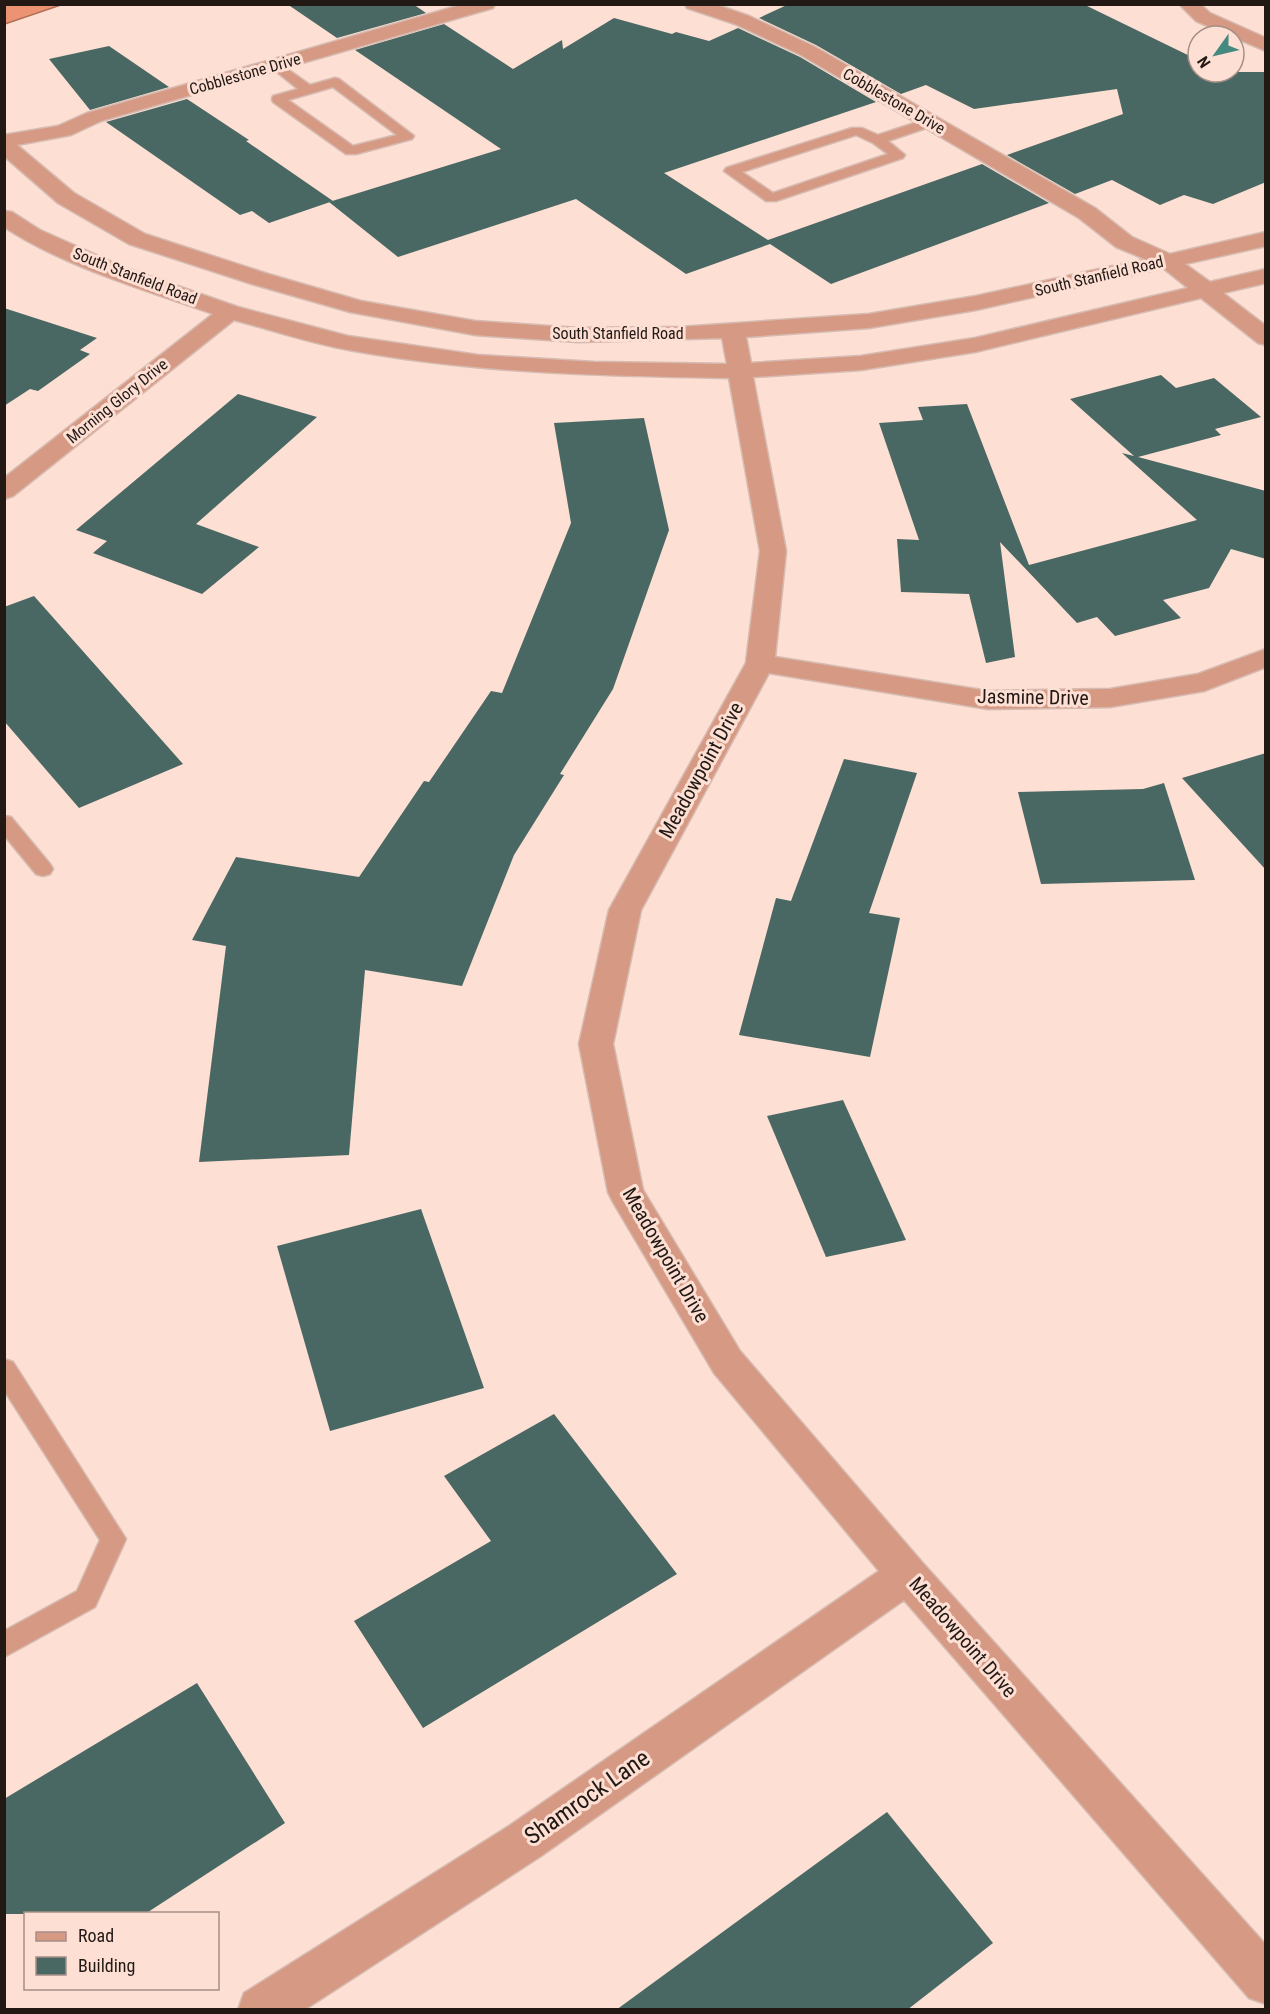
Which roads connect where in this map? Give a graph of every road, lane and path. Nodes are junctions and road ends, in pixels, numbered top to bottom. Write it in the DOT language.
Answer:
graph roads {
  1 [pos="486,4"];
  2 [pos="694,4"];
  3 [pos="1188,4"];
  4 [pos="1266,45"];
  5 [pos="276,65"];
  6 [pos="308,90"];
  7 [pos="930,122"];
  8 [pos="878,140"];
  9 [pos="4,142"];
  10 [pos="4,217"];
  11 [pos="1266,238"];
  12 [pos="1168,261"];
  13 [pos="1266,276"];
  14 [pos="1206,291"];
  15 [pos="230,312"];
  16 [pos="733,331"];
  17 [pos="1266,338"];
  18 [pos="740,371"];
  19 [pos="4,491"];
  20 [pos="1266,657"];
  21 [pos="760,663"];
  22 [pos="4,822"];
  23 [pos="43,869"];
  24 [pos="4,1369"];
  25 [pos="907,1574"];
  26 [pos="4,1645"];
  27 [pos="1263,1978"];
  28 [pos="261,2010"];
  1 -- 5 [label="street, Cobblestone Drive"];
  2 -- 7 [label="street, Cobblestone Drive"];
  3 -- 4 [label="street"];
  5 -- 6 [label="lane"];
  5 -- 9 [label="street, Cobblestone Drive"];
  6 -- 6 [label="lane"];
  7 -- 8 [label="lane"];
  7 -- 12 [label="street, Cobblestone Drive"];
  8 -- 8 [label="lane"];
  9 -- 16 [label="street, South Stanfield Road"];
  10 -- 15 [label="street, South Stanfield Road"];
  11 -- 12 [label="street, South Stanfield Road"];
  12 -- 14 [label="street"];
  12 -- 16 [label="street, South Stanfield Road"];
  13 -- 14 [label="street, South Stanfield Road"];
  14 -- 17 [label="street"];
  14 -- 18 [label="street, South Stanfield Road"];
  15 -- 18 [label="street, South Stanfield Road"];
  15 -- 19 [label="street, Morning Glory Drive"];
  16 -- 18 [label="street, Meadowpoint Drive"];
  18 -- 21 [label="street, Meadowpoint Drive"];
  20 -- 21 [label="street, Jasmine Drive"];
  21 -- 25 [label="street, Meadowpoint Drive"];
  22 -- 23 [label="lane"];
  24 -- 26 [label="lane"];
  25 -- 27 [label="street, Meadowpoint Drive"];
  25 -- 28 [label="street, Shamrock Lane"];
}
